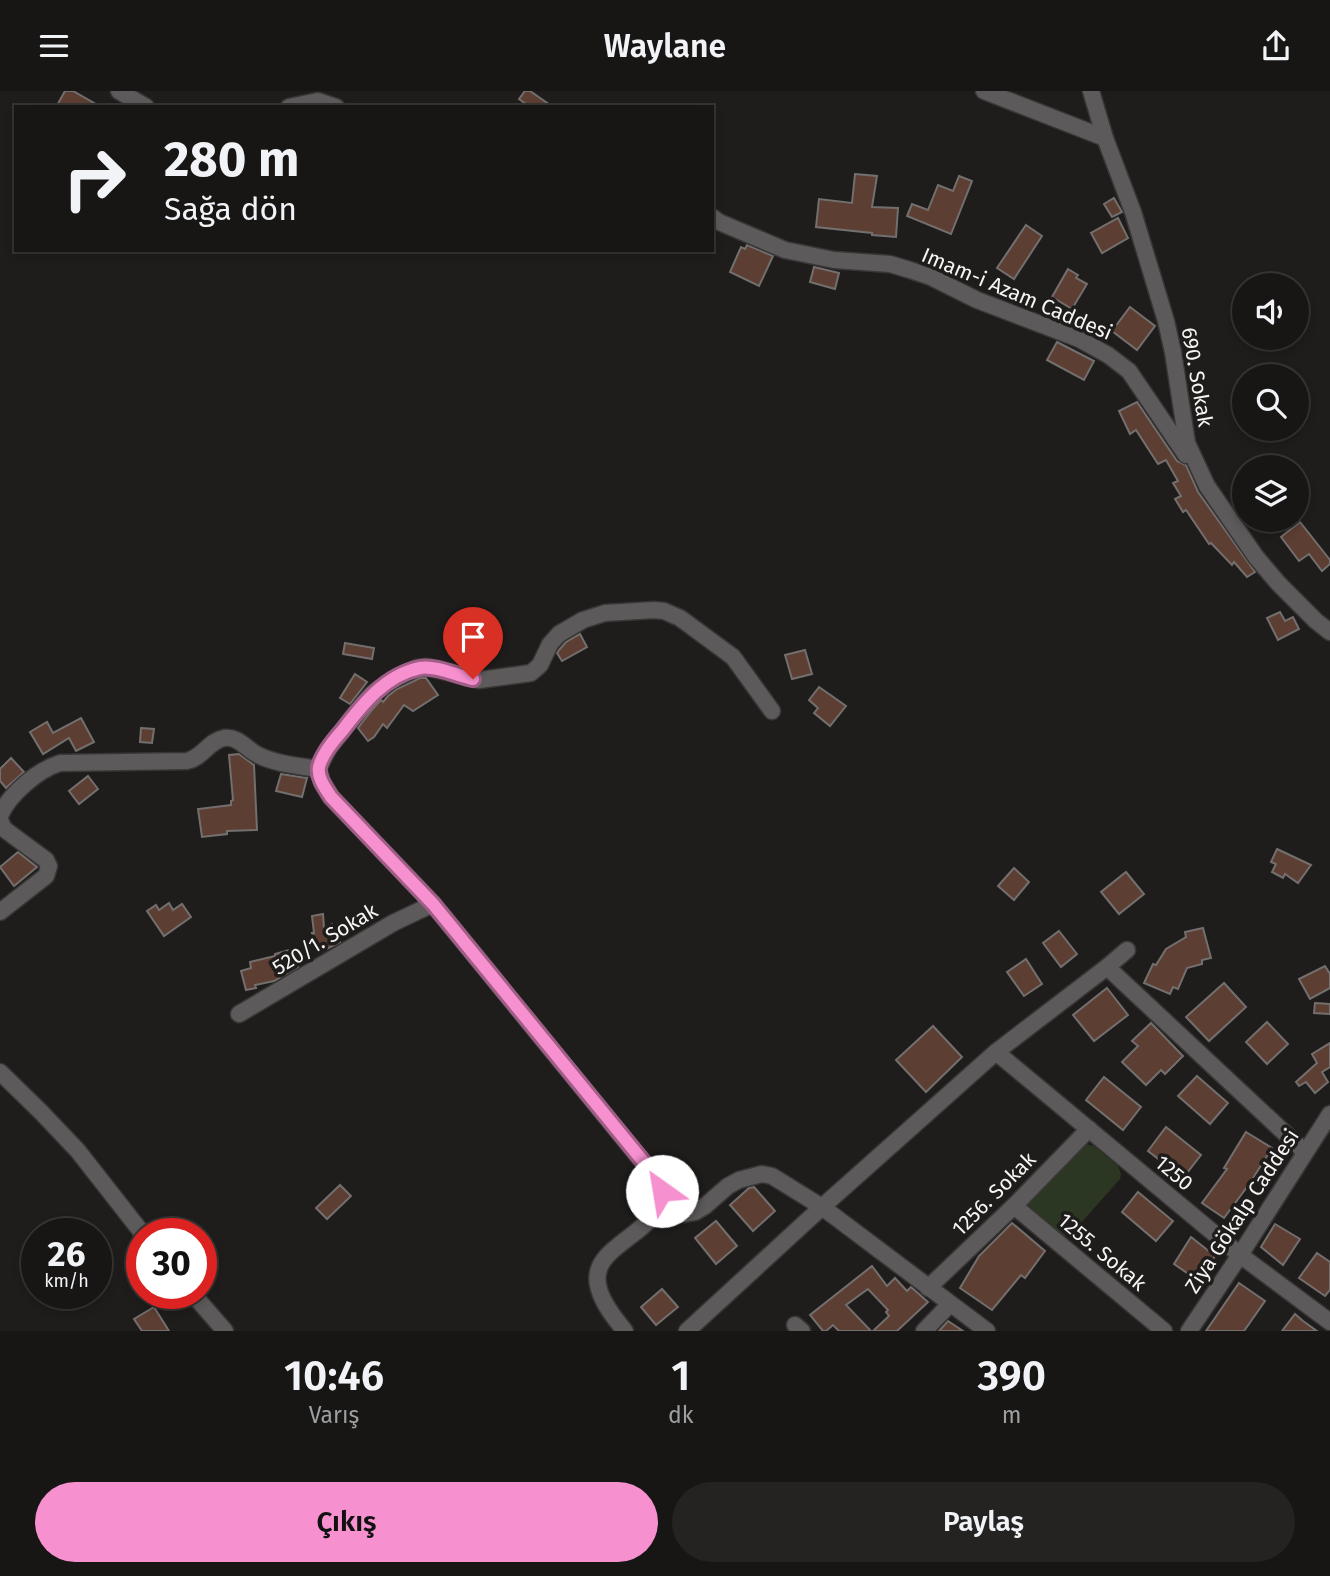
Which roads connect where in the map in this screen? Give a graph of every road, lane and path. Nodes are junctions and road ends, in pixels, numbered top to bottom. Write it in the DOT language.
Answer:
graph roads {
  1 [pos="119,91"];
  2 [pos="984,91"];
  3 [pos="1091,91"];
  4 [pos="143,105"];
  5 [pos="299,105"];
  6 [pos="330,105"];
  7 [pos="1105,138"];
  8 [pos="714,218"];
  9 [pos="1207,487"];
  10 [pos="1330,632"];
  11 [pos="772,711"];
  12 [pos="318,769"];
  13 [pos="0,818"];
  14 [pos="433,904"];
  15 [pos="0,912"];
  16 [pos="1127,950"];
  17 [pos="1107,967"];
  18 [pos="239,1013"];
  19 [pos="996,1052"];
  20 [pos="0,1072"];
  21 [pos="1330,1114"];
  22 [pos="1088,1129"];
  23 [pos="1305,1152"];
  24 [pos="1014,1206"];
  25 [pos="659,1207"];
  26 [pos="822,1207"];
  27 [pos="130,1218"];
  28 [pos="1240,1255"];
  29 [pos="928,1288"];
  30 [pos="950,1304"];
  31 [pos="206,1309"];
  32 [pos="1330,1322"];
  33 [pos="225,1331"];
  34 [pos="625,1331"];
  35 [pos="687,1331"];
  36 [pos="924,1331"];
  37 [pos="987,1331"];
  38 [pos="1164,1331"];
  39 [pos="1189,1331"];
  1 -- 4 [label="street"];
  2 -- 7 [label="street"];
  3 -- 7 [label="street, 690. Sokak"];
  5 -- 6 [label="street"];
  7 -- 9 [label="street, 690. Sokak"];
  8 -- 9 [label="street, Imam-i Azam Caddesi"];
  9 -- 10 [label="street, 690. Sokak"];
  11 -- 12 [label="street"];
  12 -- 13 [label="street"];
  12 -- 14 [label="street"];
  13 -- 15 [label="street"];
  14 -- 18 [label="street, 520/1. Sokak"];
  14 -- 25 [label="street"];
  16 -- 17 [label="street"];
  17 -- 19 [label="street"];
  17 -- 23 [label="street"];
  19 -- 22 [label="street, 1250"];
  19 -- 26 [label="street"];
  20 -- 27 [label="street"];
  21 -- 23 [label="street, Ziya Gökalp Caddesi"];
  22 -- 24 [label="street, 1256. Sokak"];
  22 -- 28 [label="street, 1250"];
  23 -- 28 [label="street, Ziya Gökalp Caddesi"];
  24 -- 29 [label="street, 1256. Sokak"];
  24 -- 38 [label="street, 1255. Sokak"];
  25 -- 26 [label="street"];
  25 -- 34 [label="street"];
  26 -- 29 [label="street"];
  26 -- 35 [label="street"];
  28 -- 32 [label="street, 1250"];
  28 -- 39 [label="street, Ziya Gökalp Caddesi"];
  29 -- 30 [label="street"];
  30 -- 36 [label="street"];
  30 -- 37 [label="street"];
  31 -- 33 [label="street"];
}
